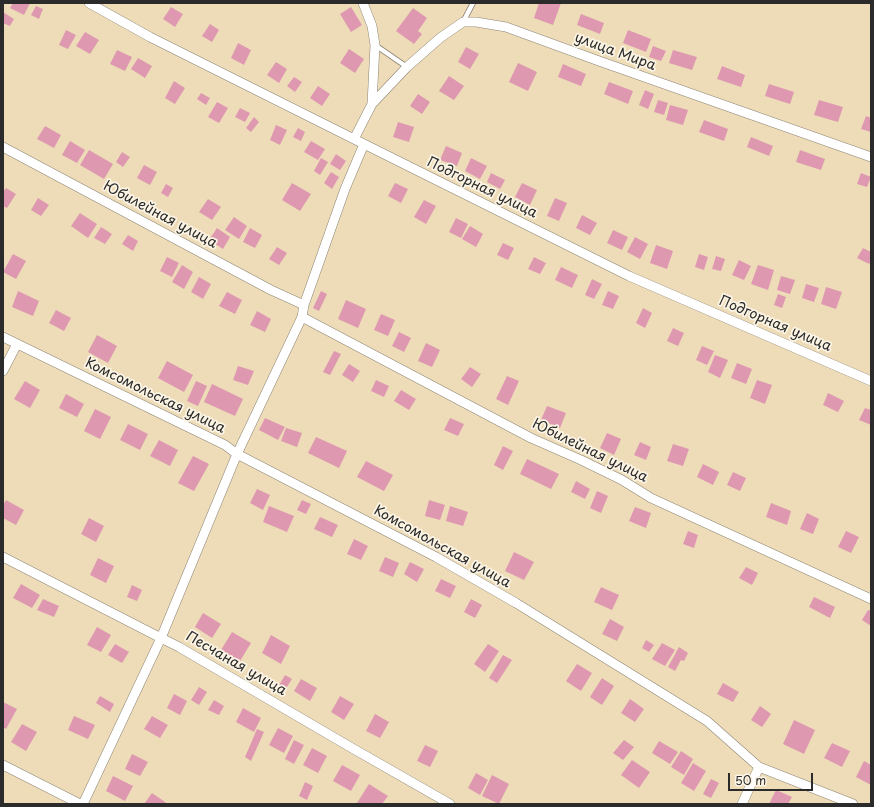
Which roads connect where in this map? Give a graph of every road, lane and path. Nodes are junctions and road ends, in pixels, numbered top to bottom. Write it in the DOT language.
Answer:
graph roads {
  1 [pos="89,3"];
  2 [pos="363,3"];
  3 [pos="473,3"];
  4 [pos="463,22"];
  5 [pos="375,45"];
  6 [pos="407,67"];
  7 [pos="372,104"];
  8 [pos="354,139"];
  9 [pos="364,144"];
  10 [pos="3,147"];
  11 [pos="871,157"];
  12 [pos="304,305"];
  13 [pos="302,317"];
  14 [pos="3,337"];
  15 [pos="17,344"];
  16 [pos="3,371"];
  17 [pos="871,381"];
  18 [pos="237,454"];
  19 [pos="3,557"];
  20 [pos="871,599"];
  21 [pos="161,638"];
  22 [pos="3,765"];
  23 [pos="759,766"];
  24 [pos="80,804"];
  25 [pos="83,804"];
  26 [pos="450,804"];
  27 [pos="742,804"];
  28 [pos="853,804"];
  1 -- 8 [label="street, Подгорная улица"];
  2 -- 5 [label="street"];
  3 -- 4 [label="lane"];
  4 -- 6 [label="street"];
  4 -- 11 [label="street, улица Мира"];
  5 -- 6 [label="lane"];
  5 -- 7 [label="street"];
  6 -- 7 [label="street"];
  7 -- 8 [label="street"];
  8 -- 9 [label="street, Подгорная улица"];
  9 -- 12 [label="street"];
  9 -- 17 [label="street, Подгорная улица"];
  10 -- 12 [label="street, Юбилейная улица"];
  12 -- 13 [label="street"];
  13 -- 18 [label="street"];
  13 -- 20 [label="street, Юбилейная улица"];
  14 -- 15 [label="street, Комсомольская улица"];
  15 -- 16 [label="street"];
  15 -- 18 [label="street, Комсомольская улица"];
  18 -- 21 [label="street"];
  18 -- 23 [label="street, Комсомольская улица"];
  19 -- 21 [label="street, Песчаная улица"];
  21 -- 25 [label="street"];
  21 -- 26 [label="street, Песчаная улица"];
  22 -- 24 [label="street"];
  23 -- 27 [label="street"];
  23 -- 28 [label="street, Комсомольская улица"];
}
